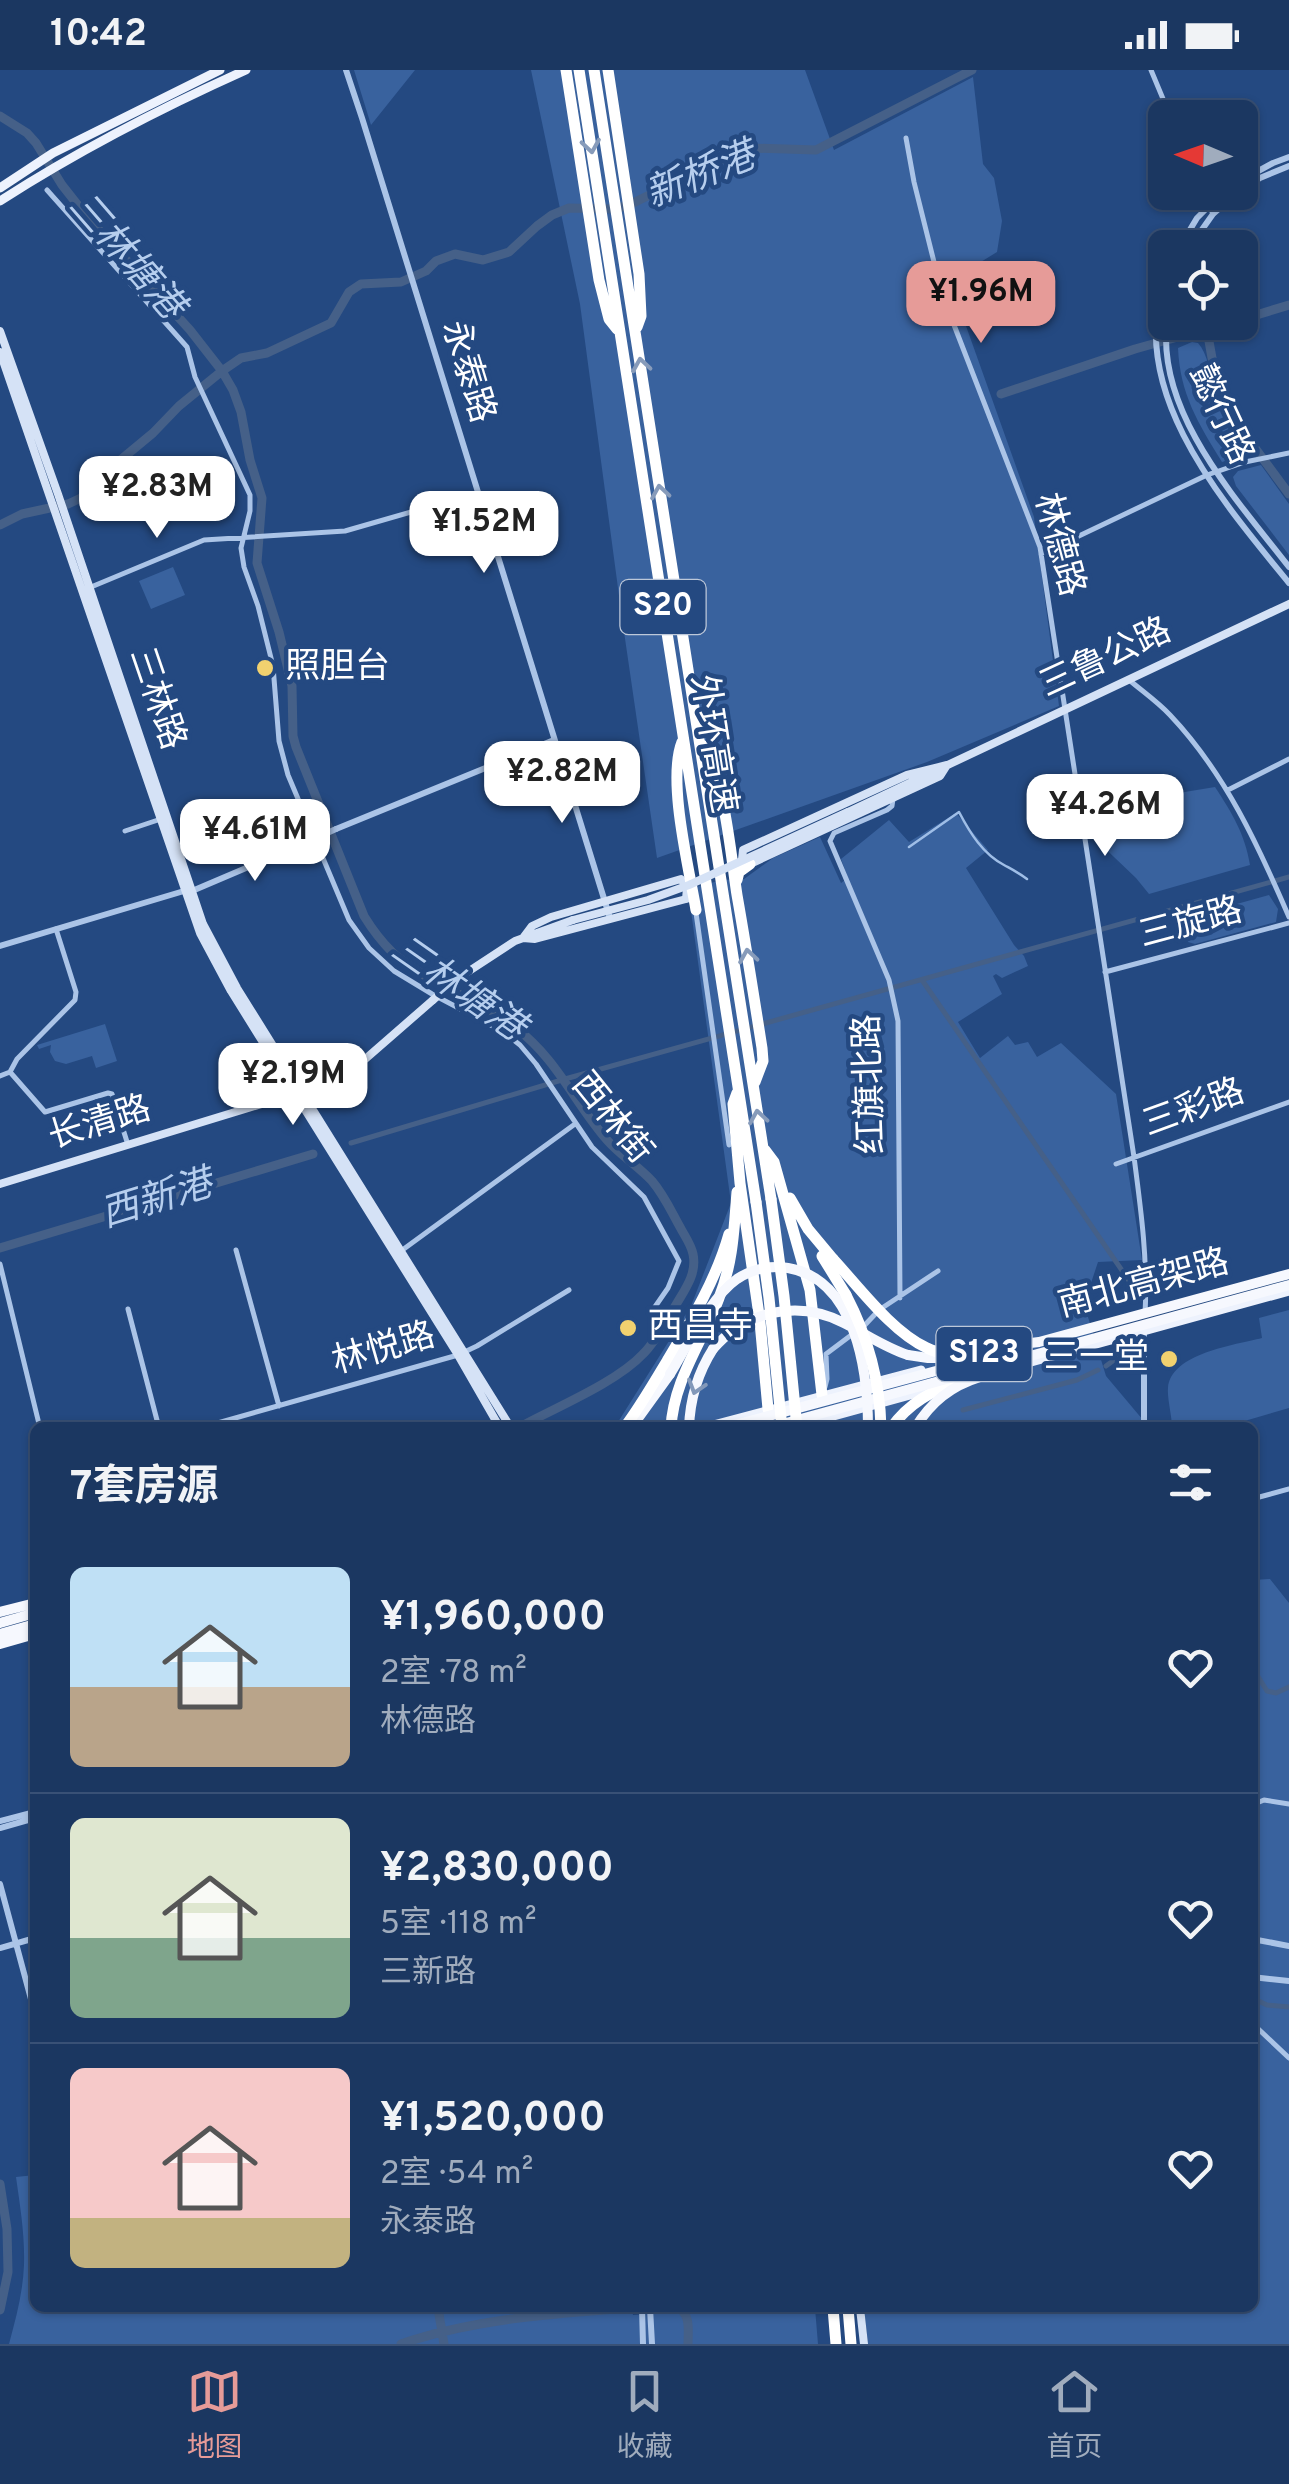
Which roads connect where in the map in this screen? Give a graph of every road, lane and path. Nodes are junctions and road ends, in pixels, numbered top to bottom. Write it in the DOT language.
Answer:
graph roads {
  1 [pos="220,70"];
  2 [pos="246,70"];
  3 [pos="346,70"];
  4 [pos="566,70"];
  5 [pos="579,70"];
  6 [pos="594,70"];
  7 [pos="608,70"];
  8 [pos="1151,70"];
  9 [pos="1164,100"];
  10 [pos="906,138"];
  11 [pos="1289,157"];
  12 [pos="1289,166"];
  13 [pos="1258,171"];
  14 [pos="30,176"];
  15 [pos="1258,179"];
  16 [pos="0,188"];
  17 [pos="47,190"];
  18 [pos="0,202"];
  19 [pos="1211,210"];
  20 [pos="625,224"];
  21 [pos="1190,230"];
  22 [pos="1199,230"];
  23 [pos="0,331"];
  24 [pos="620,332"];
  25 [pos="1157,340"];
  26 [pos="1167,340"];
  27 [pos="0,352"];
  28 [pos="1289,453"];
  29 [pos="1216,471"];
  30 [pos="1207,475"];
  31 [pos="478,493"];
  32 [pos="54,494"];
  33 [pos="245,536"];
  34 [pos="1041,554"];
  35 [pos="1289,567"];
  36 [pos="1289,583"];
  37 [pos="85,590"];
  38 [pos="1289,604"];
  39 [pos="1128,679"];
  40 [pos="1065,709"];
  41 [pos="684,738"];
  42 [pos="554,740"];
  43 [pos="700,742"];
  44 [pos="1289,759"];
  45 [pos="947,765"];
  46 [pos="1228,790"];
  47 [pos="893,799"];
  48 [pos="161,819"];
  49 [pos="125,831"];
  50 [pos="729,841"];
  51 [pos="744,850"];
  52 [pos="750,864"];
  53 [pos="685,873"];
  54 [pos="736,884"];
  55 [pos="188,891"];
  56 [pos="686,899"];
  57 [pos="604,901"];
  58 [pos="696,910"];
  59 [pos="610,918"];
  60 [pos="572,920"];
  61 [pos="1289,920"];
  62 [pos="56,930"];
  63 [pos="522,938"];
  64 [pos="0,946"];
  65 [pos="1106,972"];
  66 [pos="433,997"];
  67 [pos="10,1072"];
  68 [pos="0,1076"];
  69 [pos="753,1086"];
  70 [pos="738,1088"];
  71 [pos="297,1092"];
  72 [pos="1289,1102"];
  73 [pos="576,1124"];
  74 [pos="128,1145"];
  75 [pos="730,1145"];
  76 [pos="763,1147"];
  77 [pos="336,1155"];
  78 [pos="1134,1157"];
  79 [pos="1116,1164"];
  80 [pos="779,1177"];
  81 [pos="740,1183"];
  82 [pos="0,1184"];
  83 [pos="800,1216"];
  84 [pos="734,1221"];
  85 [pos="236,1250"];
  86 [pos="402,1251"];
  87 [pos="0,1264"];
  88 [pos="938,1271"];
  89 [pos="1289,1271"];
  90 [pos="1289,1288"];
  91 [pos="569,1290"];
  92 [pos="900,1298"];
  93 [pos="128,1308"];
  94 [pos="1145,1309"];
  95 [pos="650,1314"];
  96 [pos="1144,1331"];
  97 [pos="1039,1342"];
  98 [pos="462,1353"];
  99 [pos="966,1356"];
  100 [pos="1030,1357"];
  101 [pos="973,1379"];
  102 [pos="822,1395"];
  103 [pos="279,1406"];
  104 [pos="772,1408"];
  105 [pos="498,1415"];
  106 [pos="39,1422"];
  107 [pos="157,1422"];
  108 [pos="222,1422"];
  109 [pos="499,1422"];
  110 [pos="505,1422"];
  111 [pos="631,1422"];
  112 [pos="633,1422"];
  113 [pos="671,1422"];
  114 [pos="690,1422"];
  115 [pos="723,1422"];
  116 [pos="746,1422"];
  117 [pos="770,1422"];
  118 [pos="790,1422"];
  119 [pos="791,1422"];
  120 [pos="795,1422"];
  121 [pos="796,1422"];
  122 [pos="827,1422"];
  123 [pos="868,1422"];
  124 [pos="881,1422"];
  125 [pos="896,1422"];
  126 [pos="920,1422"];
  127 [pos="1144,1422"];
  128 [pos="1289,1489"];
  129 [pos="1258,1497"];
  130 [pos="30,1609"];
  131 [pos="0,1617"];
  132 [pos="30,1631"];
  133 [pos="0,1639"];
  134 [pos="1258,1802"];
  135 [pos="1289,1804"];
  136 [pos="30,1816"];
  137 [pos="0,1824"];
  138 [pos="0,1884"];
  139 [pos="30,1939"];
  140 [pos="1258,1939"];
  141 [pos="16,1943"];
  142 [pos="1289,1946"];
  143 [pos="0,1948"];
  144 [pos="1258,1977"];
  145 [pos="1289,1980"];
  146 [pos="30,1995"];
  147 [pos="1258,2029"];
  148 [pos="1289,2058"];
  149 [pos="643,2312"];
  150 [pos="649,2312"];
  151 [pos="831,2312"];
  152 [pos="848,2312"];
  153 [pos="860,2312"];
  154 [pos="646,2321"];
  155 [pos="644,2344"];
  156 [pos="652,2344"];
  157 [pos="834,2344"];
  158 [pos="851,2344"];
  159 [pos="864,2344"];
  1 -- 14 [label="main road"];
  2 -- 14 [label="main road"];
  3 -- 31 [label="street, 永泰路"];
  4 -- 24 [label="highway"];
  5 -- 24 [label="highway, 外环高速 / S20, one-way"];
  6 -- 20 [label="highway, 外环高速 / S20"];
  7 -- 20 [label="highway"];
  8 -- 9 [label="street"];
  10 -- 34 [label="street, 林德路"];
  11 -- 13 [label="street"];
  12 -- 15 [label="street"];
  14 -- 16 [label="main road"];
  14 -- 18 [label="main road"];
  17 -- 33 [label="street, 西林街"];
  19 -- 21 [label="street"];
  19 -- 22 [label="street"];
  43 -- 20 [label="highway, 外环高速 / S20, one-way"];
  23 -- 32 [label="main road, 三林路"];
  24 -- 41 [label="highway, 外环高速 / S20"];
  25 -- 30 [label="street, 懿行路"];
  26 -- 29 [label="street, 懿行路"];
  27 -- 32 [label="main road, 三林路"];
  28 -- 29 [label="street"];
  29 -- 30 [label="street"];
  29 -- 35 [label="street, 懿行路"];
  30 -- 34 [label="street"];
  30 -- 36 [label="street, 懿行路"];
  31 -- 33 [label="street"];
  31 -- 42 [label="street, 永泰路"];
  32 -- 37 [label="main road, 三林路"];
  33 -- 37 [label="street"];
  33 -- 66 [label="street, 西林街"];
  34 -- 40 [label="street, 林德路"];
  37 -- 48 [label="main road, 三林路"];
  37 -- 55 [label="main road, 三林路"];
  38 -- 39 [label="main road, 三鲁公路"];
  39 -- 40 [label="main road, 三鲁公路"];
  39 -- 46 [label="street"];
  40 -- 45 [label="main road, 三鲁公路"];
  40 -- 65 [label="street, 林德路"];
  41 -- 53 [label="highway"];
  41 -- 70 [label="highway, 外环高速 / S20"];
  42 -- 55 [label="street, bridge"];
  42 -- 57 [label="street, 永泰路"];
  43 -- 50 [label="highway"];
  43 -- 69 [label="highway, 外环高速 / S20"];
  44 -- 46 [label="street"];
  45 -- 47 [label="main road, 三鲁公路"];
  45 -- 51 [label="main road, 三鲁公路"];
  45 -- 60 [label="main road, 三鲁公路, bridge"];
  46 -- 61 [label="street"];
  47 -- 52 [label="main road, 三鲁公路"];
  47 -- 92 [label="street, 红旗北路"];
  48 -- 49 [label="street"];
  48 -- 55 [label="main road, 三林路"];
  50 -- 51 [label="highway"];
  50 -- 54 [label="highway"];
  51 -- 52 [label="main road"];
  52 -- 54 [label="highway"];
  53 -- 56 [label="main road"];
  53 -- 57 [label="main road, 长清路"];
  53 -- 58 [label="highway"];
  69 -- 54 [label="highway, one-way"];
  55 -- 62 [label="street"];
  55 -- 71 [label="main road, 三林路"];
  56 -- 58 [label="main road"];
  56 -- 59 [label="main road, 长清路"];
  57 -- 59 [label="street, 永泰路"];
  57 -- 63 [label="main road, 长清路"];
  58 -- 75 [label="street"];
  59 -- 63 [label="main road, 长清路"];
  60 -- 63 [label="main road, 长清路"];
  61 -- 65 [label="street, 三旋路"];
  62 -- 64 [label="street"];
  62 -- 67 [label="street"];
  63 -- 66 [label="main road, 长清路, bridge"];
  65 -- 78 [label="street, 林德路"];
  66 -- 71 [label="main road, 长清路"];
  66 -- 73 [label="street, 西林街"];
  67 -- 68 [label="street"];
  67 -- 74 [label="street"];
  76 -- 69 [label="highway, 外环高速 / S20, one-way"];
  70 -- 81 [label="highway"];
  70 -- 120 [label="highway, 外环高速 / S20, bridge"];
  71 -- 74 [label="main road, 长清路"];
  71 -- 77 [label="main road, 三林路"];
  72 -- 78 [label="street, 三彩路"];
  73 -- 86 [label="street"];
  73 -- 95 [label="street, 西林街"];
  74 -- 82 [label="main road, 长清路"];
  76 -- 80 [label="highway"];
  76 -- 121 [label="highway, 外环高速 / S20, bridge"];
  77 -- 86 [label="main road, 三林路"];
  77 -- 98 [label="main road, 三林路"];
  78 -- 79 [label="street, 三彩路"];
  78 -- 94 [label="street, 林德路"];
  80 -- 83 [label="highway"];
  80 -- 102 [label="highway"];
  81 -- 84 [label="highway"];
  81 -- 104 [label="highway"];
  83 -- 99 [label="highway, bridge"];
  83 -- 124 [label="highway, bridge"];
  84 -- 111 [label="highway"];
  84 -- 113 [label="highway"];
  85 -- 103 [label="street"];
  86 -- 98 [label="main road, 三林路"];
  87 -- 106 [label="street"];
  88 -- 92 [label="street"];
  89 -- 94 [label="main road, S123"];
  89 -- 97 [label="highway, 南北高架路, bridge"];
  90 -- 96 [label="main road, S123"];
  90 -- 100 [label="highway, 南北高架路, bridge"];
  91 -- 98 [label="street, 林悦路"];
  92 -- 102 [label="street"];
  93 -- 107 [label="street"];
  94 -- 96 [label="street, 林德路"];
  94 -- 102 [label="main road, S123"];
  96 -- 122 [label="main road, S123"];
  96 -- 127 [label="street"];
  97 -- 99 [label="highway, bridge"];
  97 -- 116 [label="highway, 南北高架路, bridge"];
  98 -- 103 [label="street, 林悦路"];
  98 -- 105 [label="main road, 三林路"];
  99 -- 114 [label="highway, one-way, bridge"];
  100 -- 101 [label="highway, bridge"];
  100 -- 119 [label="highway, 南北高架路, bridge"];
  101 -- 125 [label="highway, bridge"];
  101 -- 126 [label="highway, bridge"];
  102 -- 104 [label="main road, S123"];
  102 -- 122 [label="main road"];
  103 -- 108 [label="street, 林悦路"];
  104 -- 115 [label="main road"];
  104 -- 117 [label="main road"];
  104 -- 118 [label="main road"];
  105 -- 109 [label="main road, 三林路"];
  105 -- 110 [label="main road, 三林路"];
  112 -- 123 [label="highway, bridge"];
  128 -- 129 [label="street"];
  130 -- 131 [label="highway"];
  132 -- 133 [label="highway"];
  134 -- 135 [label="street"];
  136 -- 137 [label="street"];
  138 -- 141 [label="street"];
  139 -- 141 [label="street"];
  140 -- 142 [label="street"];
  141 -- 143 [label="street"];
  141 -- 146 [label="street"];
  144 -- 145 [label="street"];
  147 -- 148 [label="street"];
  149 -- 154 [label="street"];
  150 -- 154 [label="street"];
  151 -- 157 [label="highway"];
  152 -- 158 [label="highway"];
  153 -- 159 [label="main road"];
  154 -- 155 [label="street"];
  154 -- 156 [label="street"];
}
